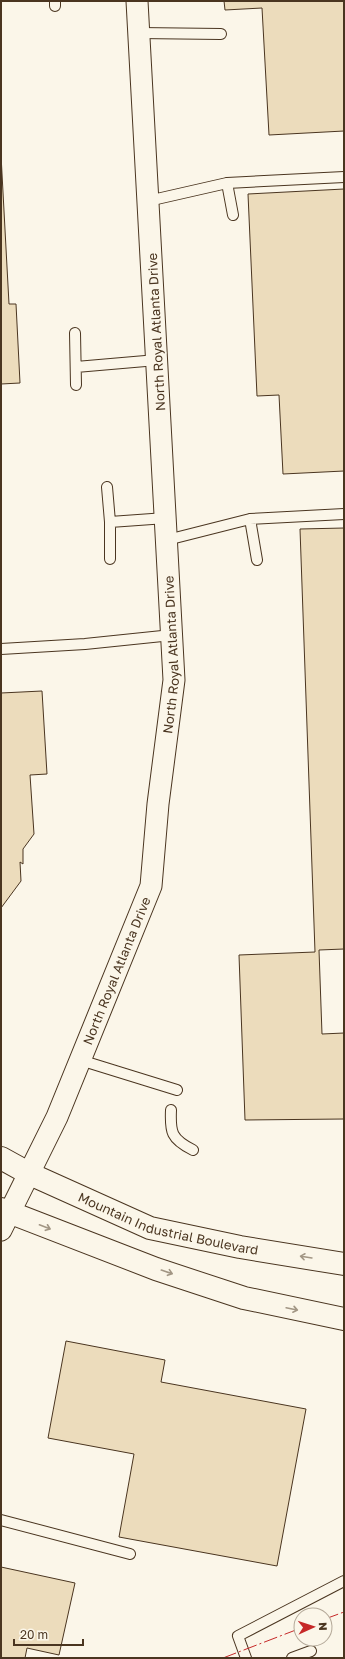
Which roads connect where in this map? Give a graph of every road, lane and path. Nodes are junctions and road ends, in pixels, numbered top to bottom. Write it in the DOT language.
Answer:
graph roads {
  1 [pos="137,1"];
  2 [pos="139,33"];
  3 [pos="221,34"];
  4 [pos="344,177"];
  5 [pos="227,183"];
  6 [pos="148,201"];
  7 [pos="233,215"];
  8 [pos="75,333"];
  9 [pos="157,360"];
  10 [pos="76,367"];
  11 [pos="76,385"];
  12 [pos="106,487"];
  13 [pos="344,514"];
  14 [pos="166,518"];
  15 [pos="250,519"];
  16 [pos="110,522"];
  17 [pos="167,540"];
  18 [pos="110,559"];
  19 [pos="258,560"];
  20 [pos="172,635"];
  21 [pos="1,649"];
  22 [pos="80,1060"];
  23 [pos="177,1090"];
  24 [pos="171,1110"];
  25 [pos="193,1150"];
  26 [pos="1,1158"];
  27 [pos="30,1174"];
  28 [pos="4,1217"];
  29 [pos="344,1264"];
  30 [pos="344,1319"];
  31 [pos="1,1520"];
  32 [pos="130,1554"];
  33 [pos="344,1581"];
  34 [pos="311,1651"];
  35 [pos="246,1658"];
  36 [pos="292,1658"];
  1 -- 2 [label="street, North Royal Atlanta Drive"];
  2 -- 3 [label="lane"];
  2 -- 6 [label="street, North Royal Atlanta Drive"];
  4 -- 5 [label="lane"];
  5 -- 6 [label="lane"];
  5 -- 7 [label="lane"];
  6 -- 9 [label="street, North Royal Atlanta Drive"];
  8 -- 10 [label="lane"];
  9 -- 10 [label="lane"];
  9 -- 14 [label="street, North Royal Atlanta Drive"];
  10 -- 11 [label="lane"];
  12 -- 16 [label="lane"];
  13 -- 15 [label="lane"];
  14 -- 16 [label="lane"];
  14 -- 17 [label="street, North Royal Atlanta Drive"];
  15 -- 17 [label="lane"];
  15 -- 19 [label="lane"];
  16 -- 18 [label="lane"];
  17 -- 20 [label="street, North Royal Atlanta Drive"];
  20 -- 21 [label="lane"];
  20 -- 22 [label="street, North Royal Atlanta Drive"];
  22 -- 23 [label="lane"];
  22 -- 27 [label="street, North Royal Atlanta Drive"];
  24 -- 25 [label="lane"];
  26 -- 27 [label="main road, Mountain Industrial Boulevard"];
  27 -- 28 [label="street, North Royal Atlanta Drive"];
  29 -- 27 [label="main road, Mountain Industrial Boulevard, one-way"];
  28 -- 30 [label="main road, one-way"];
  31 -- 32 [label="lane"];
  33 -- 35 [label="lane"];
  34 -- 36 [label="lane"];
}
